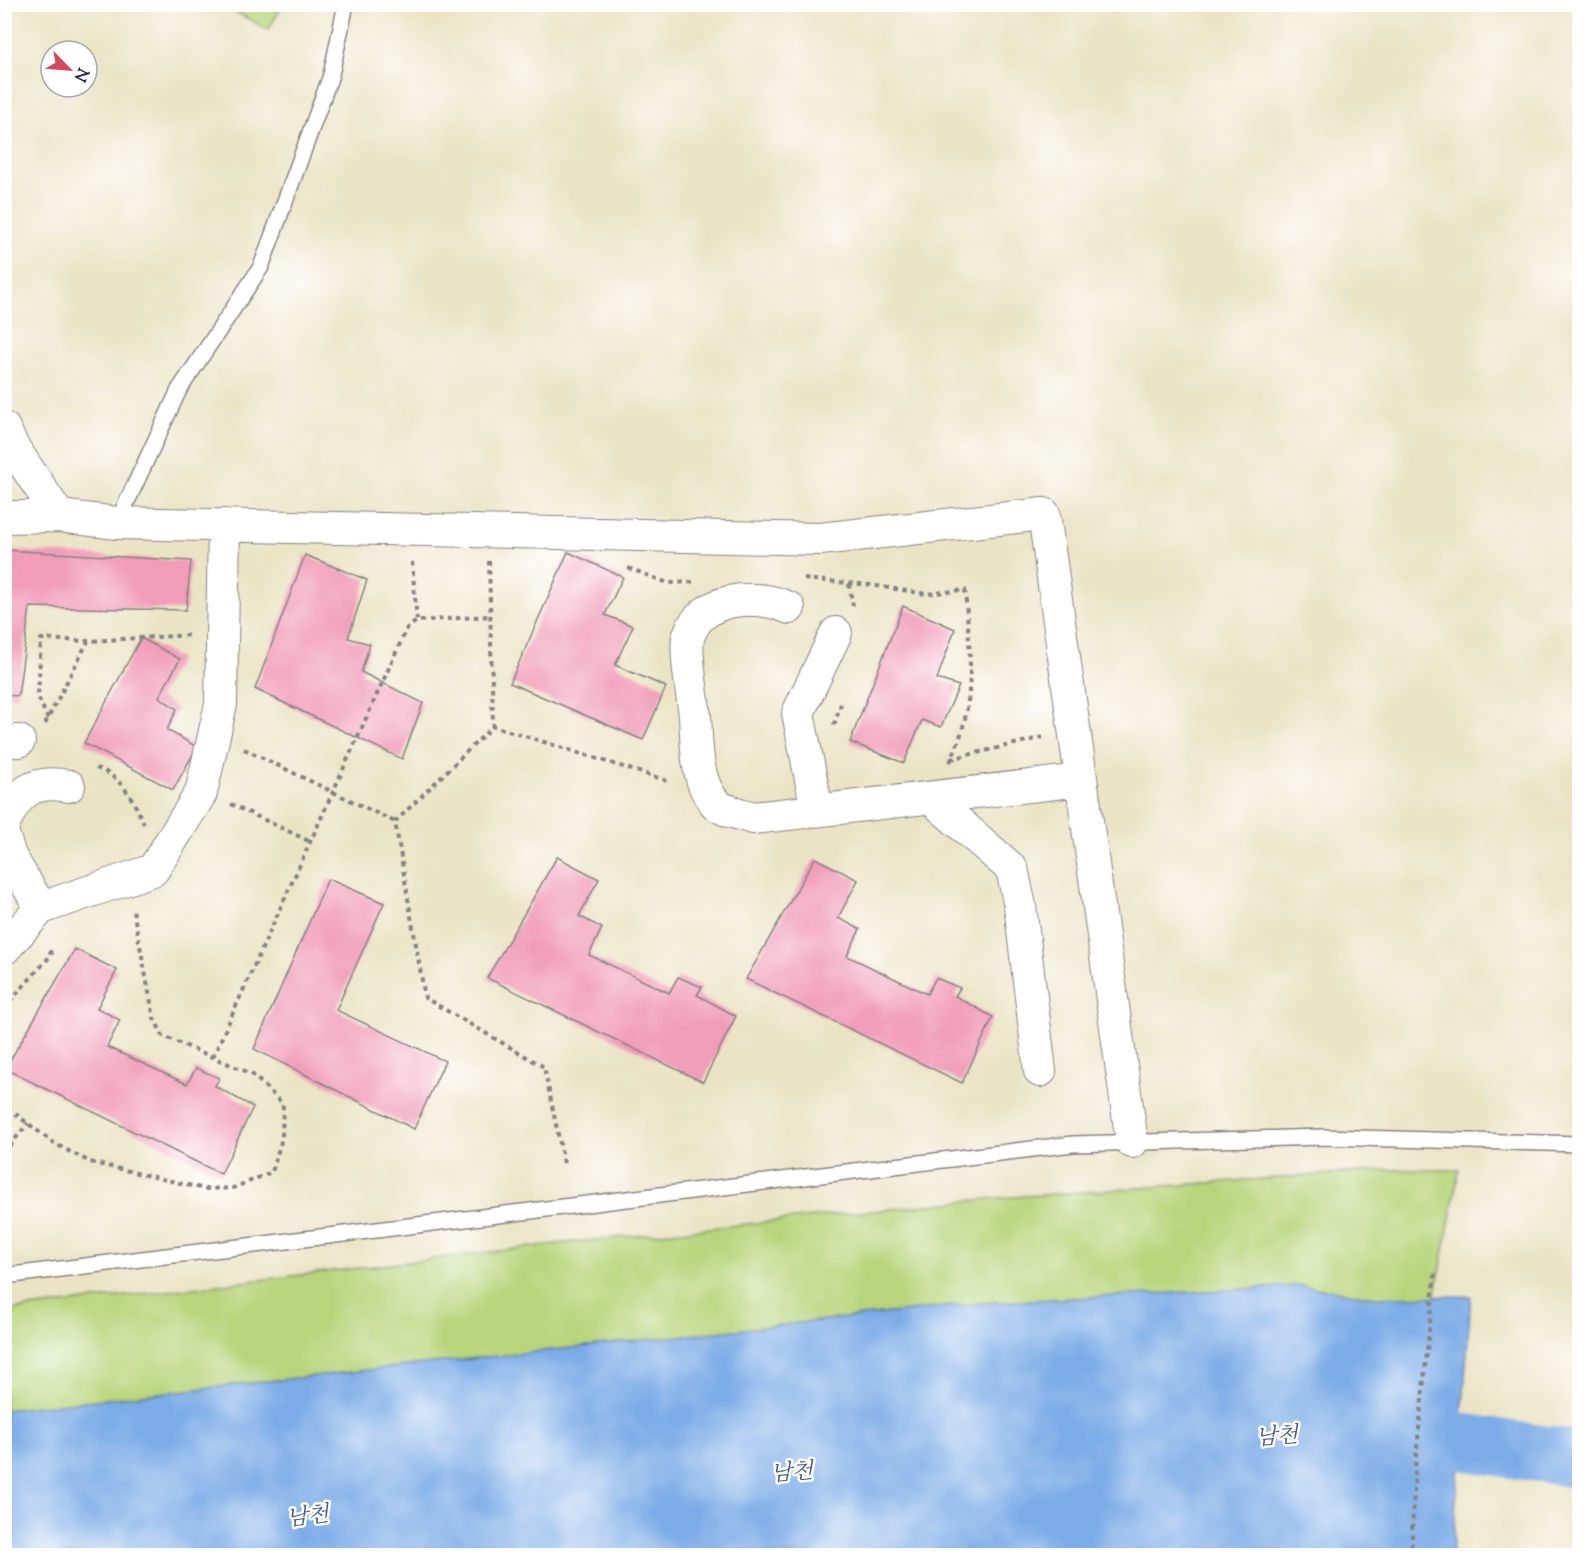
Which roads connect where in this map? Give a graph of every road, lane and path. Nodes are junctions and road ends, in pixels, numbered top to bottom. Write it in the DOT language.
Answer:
graph roads {
  1 [pos="346,4"];
  2 [pos="4,428"];
  3 [pos="59,516"];
  4 [pos="4,517"];
  5 [pos="117,523"];
  6 [pos="224,525"];
  7 [pos="488,531"];
  8 [pos="411,552"];
  9 [pos="849,584"];
  10 [pos="965,590"];
  11 [pos="789,608"];
  12 [pos="490,616"];
  13 [pos="417,621"];
  14 [pos="845,625"];
  15 [pos="222,633"];
  16 [pos="88,641"];
  17 [pos="844,693"];
  18 [pos="48,719"];
  19 [pos="493,726"];
  20 [pos="834,726"];
  21 [pos="1074,730"];
  22 [pos="22,737"];
  23 [pos="951,759"];
  24 [pos="240,760"];
  25 [pos="1081,780"];
  26 [pos="69,786"];
  27 [pos="334,792"];
  28 [pos="709,794"];
  29 [pos="231,795"];
  30 [pos="932,798"];
  31 [pos="817,810"];
  32 [pos="395,822"];
  33 [pos="4,824"];
  34 [pos="4,837"];
  35 [pos="311,842"];
  36 [pos="41,908"];
  37 [pos="133,908"];
  38 [pos="45,945"];
  39 [pos="4,949"];
  40 [pos="4,1008"];
  41 [pos="213,1057"];
  42 [pos="1040,1071"];
  43 [pos="4,1100"];
  44 [pos="28,1123"];
  45 [pos="1132,1142"];
  46 [pos="1580,1144"];
  47 [pos="4,1153"];
  48 [pos="564,1163"];
  49 [pos="1435,1272"];
  50 [pos="4,1276"];
  51 [pos="1411,1556"];
  1 -- 5 [label="lane"];
  2 -- 3 [label="street"];
  3 -- 4 [label="street"];
  3 -- 5 [label="street"];
  5 -- 6 [label="street"];
  6 -- 7 [label="street"];
  6 -- 15 [label="street"];
  7 -- 12 [label="path"];
  7 -- 21 [label="street"];
  8 -- 13 [label="path"];
  9 -- 14 [label="path"];
  10 -- 23 [label="path"];
  11 -- 28 [label="street"];
  12 -- 13 [label="path"];
  12 -- 19 [label="path"];
  13 -- 27 [label="path"];
  14 -- 31 [label="street"];
  15 -- 16 [label="path"];
  15 -- 36 [label="street"];
  16 -- 18 [label="path"];
  16 -- 18 [label="path"];
  17 -- 20 [label="path"];
  18 -- 22 [label="path"];
  19 -- 28 [label="path"];
  19 -- 32 [label="path"];
  21 -- 23 [label="path"];
  21 -- 25 [label="street"];
  23 -- 30 [label="path"];
  24 -- 27 [label="path"];
  25 -- 30 [label="street"];
  25 -- 45 [label="street"];
  26 -- 33 [label="street"];
  27 -- 32 [label="path"];
  27 -- 35 [label="path"];
  28 -- 31 [label="street"];
  29 -- 35 [label="path"];
  30 -- 31 [label="street"];
  30 -- 42 [label="street"];
  32 -- 48 [label="path"];
  34 -- 36 [label="street"];
  35 -- 41 [label="path"];
  36 -- 39 [label="street"];
  37 -- 41 [label="path"];
  38 -- 40 [label="path"];
  41 -- 44 [label="path"];
  43 -- 44 [label="path"];
  44 -- 47 [label="path"];
  45 -- 46 [label="lane"];
  45 -- 50 [label="lane"];
  49 -- 51 [label="path"];
}
